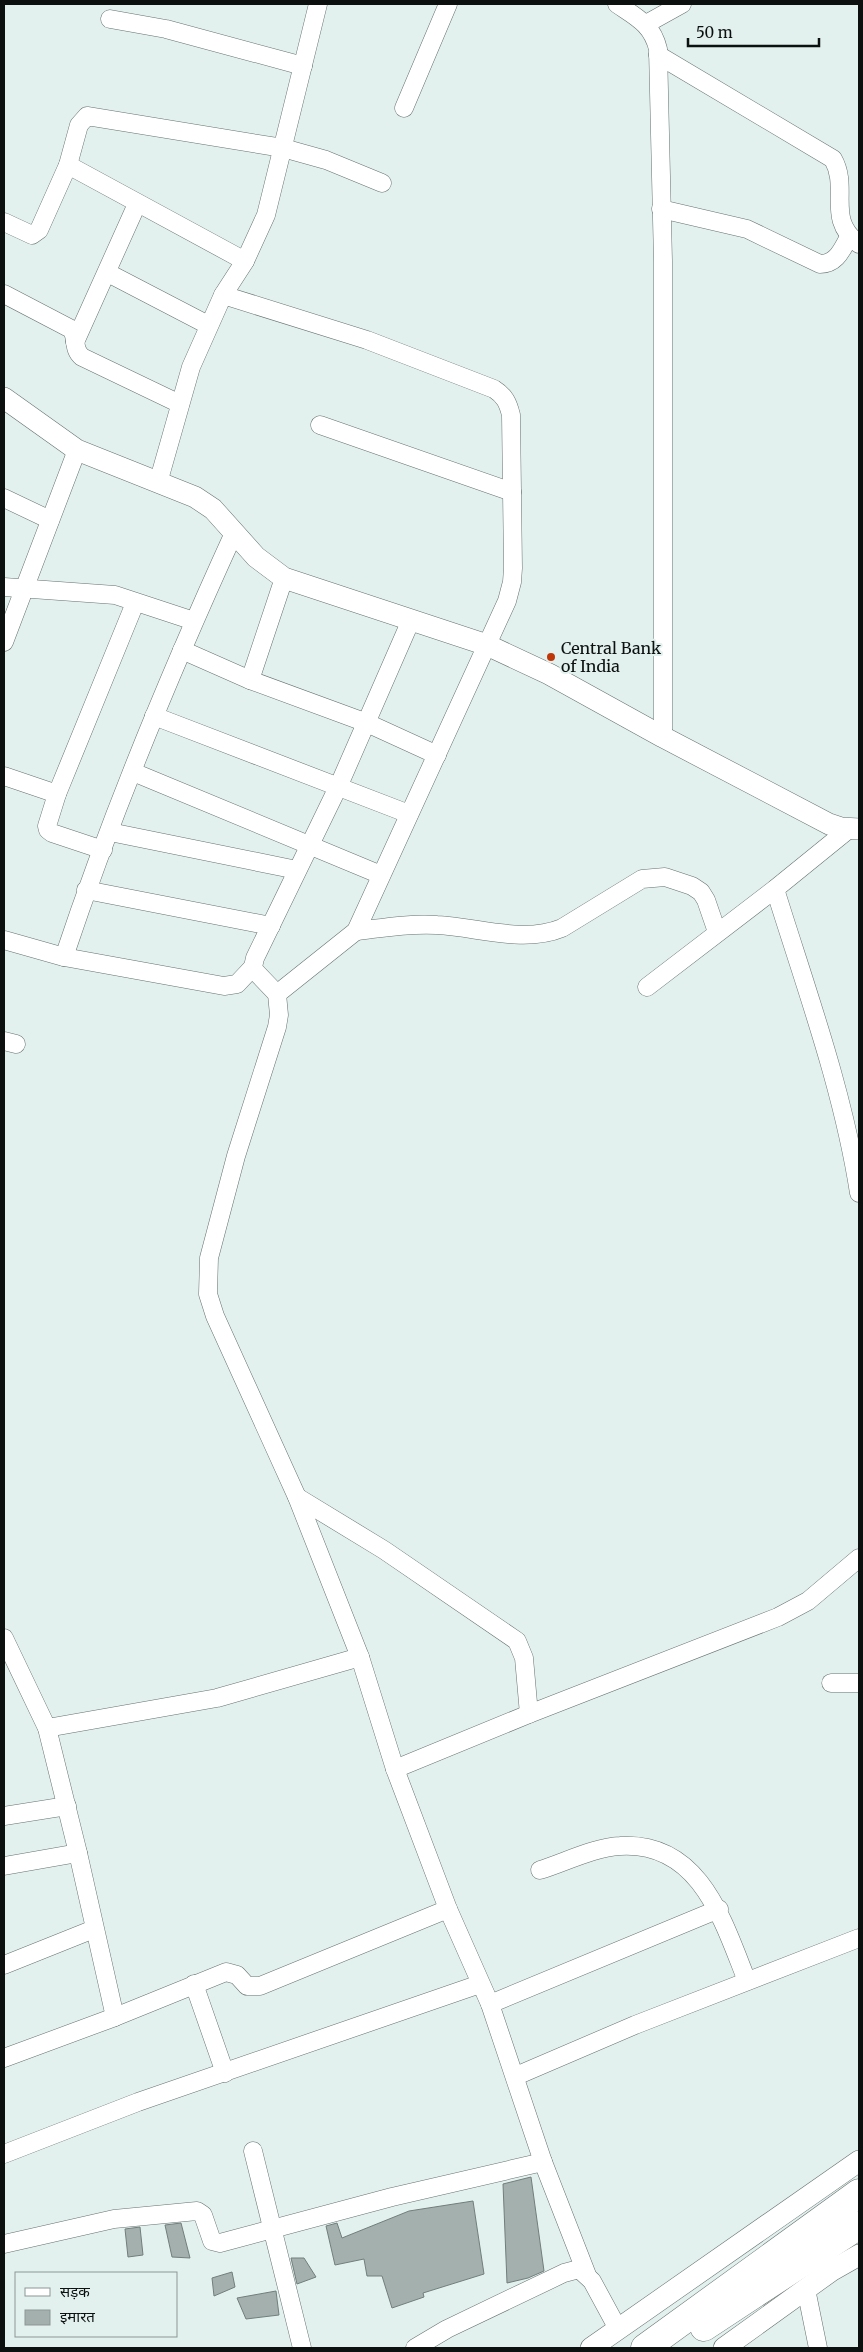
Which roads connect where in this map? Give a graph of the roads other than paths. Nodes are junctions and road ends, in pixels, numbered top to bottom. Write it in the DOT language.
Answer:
graph roads {
  1 [pos="318,4"];
  2 [pos="448,4"];
  3 [pos="617,4"];
  4 [pos="682,4"];
  5 [pos="110,19"];
  6 [pos="646,24"];
  7 [pos="658,54"];
  8 [pos="304,66"];
  9 [pos="404,108"];
  10 [pos="283,148"];
  11 [pos="68,165"];
  12 [pos="382,183"];
  13 [pos="137,204"];
  14 [pos="661,209"];
  15 [pos="4,222"];
  16 [pos="854,240"];
  17 [pos="245,261"];
  18 [pos="108,273"];
  19 [pos="4,294"];
  20 [pos="223,295"];
  21 [pos="208,325"];
  22 [pos="75,342"];
  23 [pos="4,398"];
  24 [pos="180,404"];
  25 [pos="320,425"];
  26 [pos="77,450"];
  27 [pos="158,483"];
  28 [pos="512,492"];
  29 [pos="4,498"];
  30 [pos="50,520"];
  31 [pos="234,533"];
  32 [pos="284,578"];
  33 [pos="4,587"];
  34 [pos="23,590"];
  35 [pos="135,603"];
  36 [pos="194,620"];
  37 [pos="411,620"];
  38 [pos="4,642"];
  39 [pos="487,645"];
  40 [pos="182,650"];
  41 [pos="250,680"];
  42 [pos="154,716"];
  43 [pos="367,723"];
  44 [pos="663,737"];
  45 [pos="437,755"];
  46 [pos="133,772"];
  47 [pos="4,776"];
  48 [pos="339,785"];
  49 [pos="57,794"];
  50 [pos="410,814"];
  51 [pos="854,829"];
  52 [pos="110,832"];
  53 [pos="309,845"];
  54 [pos="102,850"];
  55 [pos="297,870"];
  56 [pos="381,875"];
  57 [pos="775,889"];
  58 [pos="86,890"];
  59 [pos="271,926"];
  60 [pos="356,931"];
  61 [pos="717,932"];
  62 [pos="4,940"];
  63 [pos="64,957"];
  64 [pos="253,967"];
  65 [pos="647,987"];
  66 [pos="277,994"];
  67 [pos="859,1193"];
  68 [pos="298,1497"];
  69 [pos="859,1558"];
  70 [pos="4,1638"];
  71 [pos="360,1657"];
  72 [pos="831,1684"];
  73 [pos="859,1684"];
  74 [pos="529,1714"];
  75 [pos="47,1728"];
  76 [pos="395,1769"];
  77 [pos="67,1806"];
  78 [pos="4,1816"];
  79 [pos="78,1852"];
  80 [pos="4,1866"];
  81 [pos="540,1870"];
  82 [pos="448,1909"];
  83 [pos="719,1909"];
  84 [pos="94,1929"];
  85 [pos="859,1938"];
  86 [pos="4,1965"];
  87 [pos="747,1981"];
  88 [pos="194,1984"];
  89 [pos="480,1984"];
  90 [pos="490,2004"];
  91 [pos="115,2017"];
  92 [pos="4,2058"];
  93 [pos="225,2073"];
  94 [pos="516,2076"];
  95 [pos="253,2151"];
  96 [pos="4,2154"];
  97 [pos="859,2161"];
  98 [pos="543,2162"];
  99 [pos="859,2193"];
  100 [pos="859,2225"];
  101 [pos="272,2230"];
  102 [pos="4,2244"];
  103 [pos="859,2255"];
  104 [pos="587,2275"];
  105 [pos="806,2289"];
  106 [pos="618,2329"];
  107 [pos="302,2348"];
  108 [pos="415,2348"];
  109 [pos="590,2348"];
  110 [pos="645,2348"];
  111 [pos="675,2348"];
  112 [pos="724,2348"];
  113 [pos="818,2348"];
  1 -- 8 [label="street"];
  2 -- 9 [label="street"];
  3 -- 6 [label="street"];
  4 -- 6 [label="street"];
  5 -- 8 [label="street"];
  6 -- 7 [label="street"];
  7 -- 14 [label="street"];
  7 -- 16 [label="street"];
  8 -- 10 [label="street"];
  10 -- 11 [label="street"];
  10 -- 12 [label="street"];
  10 -- 17 [label="street"];
  11 -- 13 [label="street"];
  11 -- 15 [label="street"];
  13 -- 17 [label="street"];
  13 -- 18 [label="street"];
  14 -- 16 [label="street"];
  14 -- 44 [label="street"];
  17 -- 20 [label="street"];
  18 -- 21 [label="street"];
  18 -- 22 [label="street"];
  19 -- 22 [label="street"];
  20 -- 21 [label="street"];
  20 -- 28 [label="street"];
  21 -- 24 [label="street"];
  22 -- 24 [label="street"];
  23 -- 26 [label="street"];
  24 -- 27 [label="street"];
  25 -- 28 [label="street"];
  26 -- 27 [label="street"];
  26 -- 30 [label="street"];
  27 -- 31 [label="street"];
  28 -- 39 [label="street"];
  29 -- 30 [label="street"];
  30 -- 34 [label="street"];
  31 -- 32 [label="street"];
  31 -- 36 [label="street"];
  32 -- 37 [label="street"];
  32 -- 41 [label="street"];
  33 -- 34 [label="street"];
  34 -- 35 [label="street"];
  34 -- 38 [label="street"];
  35 -- 36 [label="street"];
  35 -- 49 [label="street"];
  36 -- 40 [label="street"];
  37 -- 39 [label="street"];
  37 -- 43 [label="street"];
  39 -- 44 [label="street"];
  39 -- 45 [label="street"];
  40 -- 41 [label="street"];
  40 -- 42 [label="street"];
  41 -- 43 [label="street"];
  42 -- 46 [label="street"];
  42 -- 48 [label="street"];
  43 -- 45 [label="street"];
  43 -- 48 [label="street"];
  44 -- 51 [label="street"];
  45 -- 50 [label="street"];
  46 -- 52 [label="street"];
  46 -- 53 [label="street"];
  47 -- 49 [label="street"];
  48 -- 50 [label="street"];
  48 -- 53 [label="street"];
  49 -- 54 [label="street"];
  50 -- 56 [label="street"];
  51 -- 57 [label="street"];
  52 -- 54 [label="street"];
  52 -- 55 [label="street"];
  53 -- 55 [label="street"];
  53 -- 56 [label="street"];
  54 -- 58 [label="street"];
  55 -- 59 [label="street"];
  56 -- 60 [label="street"];
  57 -- 61 [label="street"];
  57 -- 67 [label="street"];
  58 -- 59 [label="street"];
  58 -- 63 [label="street"];
  59 -- 64 [label="street"];
  60 -- 61 [label="street"];
  60 -- 66 [label="street"];
  61 -- 65 [label="street"];
  62 -- 63 [label="street"];
  63 -- 64 [label="street"];
  64 -- 66 [label="street"];
  66 -- 68 [label="street"];
  68 -- 71 [label="street"];
  68 -- 74 [label="street"];
  69 -- 74 [label="street"];
  70 -- 75 [label="street"];
  71 -- 75 [label="street"];
  71 -- 76 [label="street"];
  72 -- 73 [label="street"];
  74 -- 76 [label="street"];
  75 -- 77 [label="street"];
  76 -- 82 [label="street"];
  77 -- 78 [label="street"];
  77 -- 79 [label="street"];
  79 -- 80 [label="street"];
  79 -- 84 [label="street"];
  81 -- 83 [label="street"];
  82 -- 88 [label="street"];
  82 -- 89 [label="street"];
  83 -- 87 [label="street"];
  83 -- 90 [label="street"];
  84 -- 86 [label="street"];
  84 -- 91 [label="street"];
  85 -- 87 [label="street"];
  87 -- 94 [label="street"];
  88 -- 91 [label="street"];
  88 -- 93 [label="street"];
  89 -- 90 [label="street"];
  89 -- 93 [label="street"];
  90 -- 94 [label="street"];
  91 -- 92 [label="street"];
  93 -- 96 [label="street"];
  94 -- 98 [label="street"];
  95 -- 101 [label="street"];
  97 -- 106 [label="street"];
  98 -- 101 [label="street"];
  98 -- 104 [label="street"];
  99 -- 110 [label="main road"];
  100 -- 111 [label="main road"];
  101 -- 102 [label="street"];
  101 -- 107 [label="street"];
  103 -- 105 [label="street"];
  104 -- 106 [label="street"];
  104 -- 108 [label="street"];
  105 -- 112 [label="street"];
  105 -- 113 [label="street"];
  106 -- 109 [label="street"];
}
